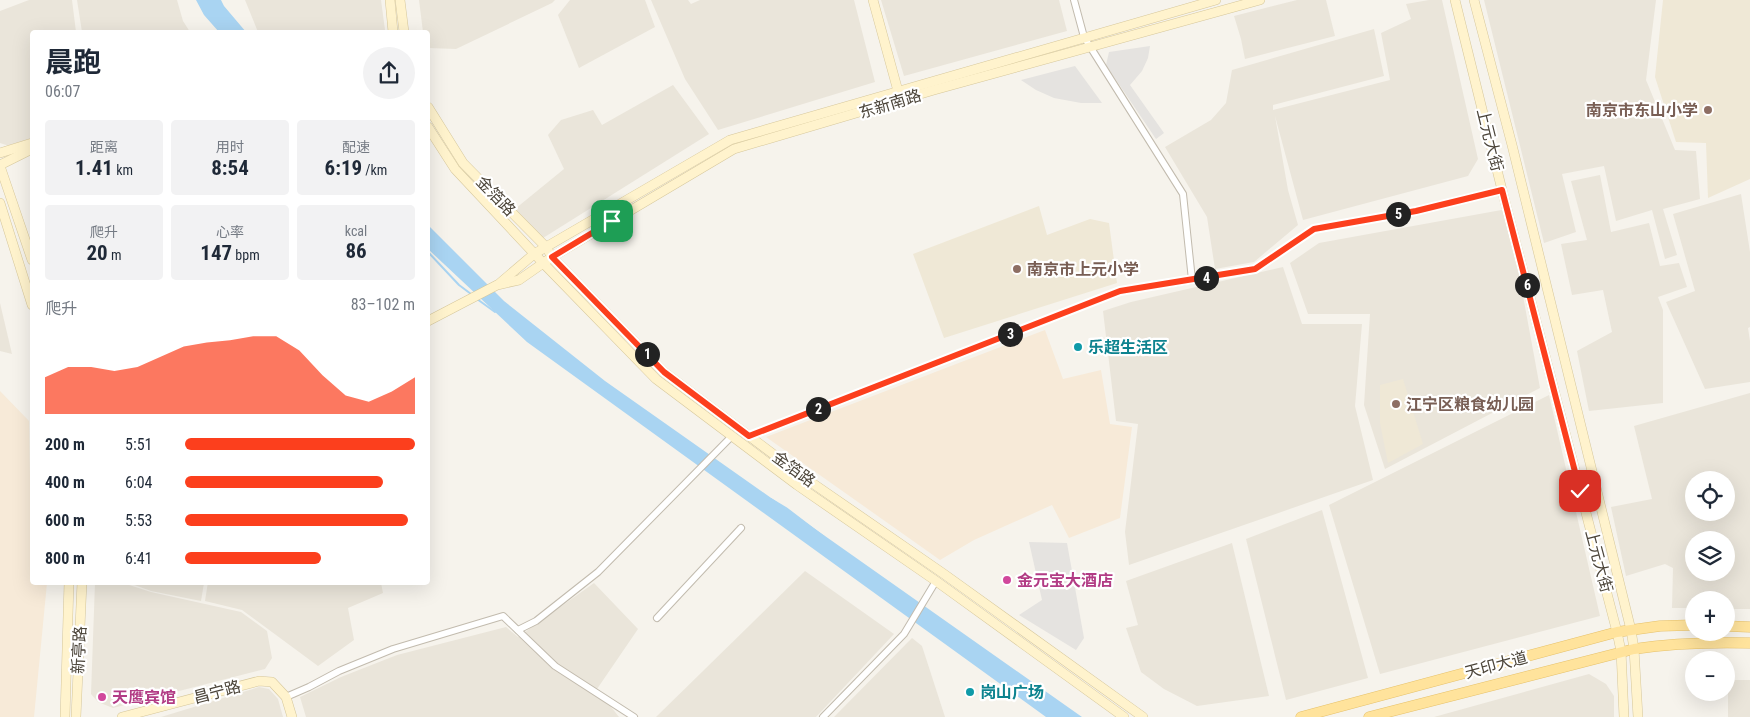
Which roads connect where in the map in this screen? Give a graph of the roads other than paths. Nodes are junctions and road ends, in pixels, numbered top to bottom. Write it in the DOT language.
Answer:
graph roads {
  1 [pos="390,0"];
  2 [pos="400,0"];
  3 [pos="873,0"];
  4 [pos="1074,0"];
  5 [pos="1216,0"];
  6 [pos="1260,0"];
  7 [pos="1456,0"];
  8 [pos="1474,0"];
  9 [pos="393,30"];
  10 [pos="404,30"];
  11 [pos="1084,37"];
  12 [pos="1090,47"];
  13 [pos="898,91"];
  14 [pos="430,110"];
  15 [pos="430,130"];
  16 [pos="30,144"];
  17 [pos="30,151"];
  18 [pos="0,153"];
  19 [pos="0,166"];
  20 [pos="1502,190"];
  21 [pos="0,203"];
  22 [pos="546,247"];
  23 [pos="30,254"];
  24 [pos="534,254"];
  25 [pos="552,257"];
  26 [pos="543,264"];
  27 [pos="1192,280"];
  28 [pos="497,286"];
  29 [pos="30,299"];
  30 [pos="430,319"];
  31 [pos="732,436"];
  32 [pos="749,436"];
  33 [pos="741,528"];
  34 [pos="936,581"];
  35 [pos="69,585"];
  36 [pos="82,585"];
  37 [pos="658,618"];
  38 [pos="1685,626"];
  39 [pos="1735,626"];
  40 [pos="1750,627"];
  41 [pos="518,630"];
  42 [pos="1631,630"];
  43 [pos="1617,632"];
  44 [pos="1750,643"];
  45 [pos="1634,648"];
  46 [pos="1621,651"];
  47 [pos="286,697"];
  48 [pos="65,717"];
  49 [pos="76,717"];
  50 [pos="122,717"];
  51 [pos="292,717"];
  52 [pos="634,717"];
  53 [pos="823,717"];
  54 [pos="1124,717"];
  55 [pos="1143,717"];
  56 [pos="1300,717"];
  57 [pos="1369,717"];
  58 [pos="1624,717"];
  59 [pos="1638,717"];
  1 -- 9 [label="main road"];
  2 -- 10 [label="main road"];
  3 -- 13 [label="main road"];
  4 -- 11 [label="street"];
  5 -- 11 [label="main road, 东新南路"];
  6 -- 12 [label="main road, 东新南路"];
  7 -- 20 [label="main road, 上元大街"];
  8 -- 42 [label="main road, 上元大街"];
  11 -- 12 [label="street"];
  11 -- 13 [label="main road, 东新南路"];
  12 -- 25 [label="main road, 东新南路"];
  12 -- 27 [label="street"];
  13 -- 22 [label="main road, 东新南路"];
  14 -- 22 [label="main road, 金箔路"];
  15 -- 24 [label="main road, 金箔路"];
  16 -- 18 [label="main road"];
  17 -- 19 [label="main road"];
  19 -- 23 [label="main road"];
  20 -- 27 [label="street"];
  20 -- 43 [label="main road, 上元大街"];
  21 -- 29 [label="main road"];
  22 -- 24 [label="main road, 东新南路"];
  22 -- 25 [label="main road, 金箔路"];
  24 -- 26 [label="main road, 金箔路"];
  24 -- 28 [label="main road, 东新南路"];
  25 -- 26 [label="main road, 东新南路"];
  25 -- 32 [label="main road, 金箔路"];
  26 -- 28 [label="main road, 东新南路"];
  26 -- 31 [label="main road, 金箔路"];
  27 -- 32 [label="street"];
  28 -- 30 [label="main road"];
  31 -- 34 [label="main road, 金箔路"];
  31 -- 41 [label="street"];
  32 -- 55 [label="main road, 金箔路"];
  33 -- 37 [label="street"];
  34 -- 53 [label="street"];
  34 -- 54 [label="main road, 金箔路"];
  35 -- 48 [label="main road, 新亭路"];
  36 -- 49 [label="main road, 新亭路"];
  38 -- 42 [label="main road, 天印大道"];
  39 -- 40 [label="main road"];
  41 -- 47 [label="street"];
  41 -- 52 [label="street"];
  42 -- 43 [label="main road, 天印大道"];
  42 -- 45 [label="main road, 上元大街"];
  43 -- 46 [label="main road, 上元大街"];
  43 -- 56 [label="main road, 天印大道"];
  44 -- 45 [label="main road, 天印大道"];
  45 -- 46 [label="main road, 天印大道"];
  45 -- 59 [label="main road, 上元大街"];
  46 -- 57 [label="main road, 天印大道"];
  46 -- 58 [label="main road, 上元大街"];
  47 -- 50 [label="main road, 昌宁路"];
  47 -- 51 [label="main road"];
}
